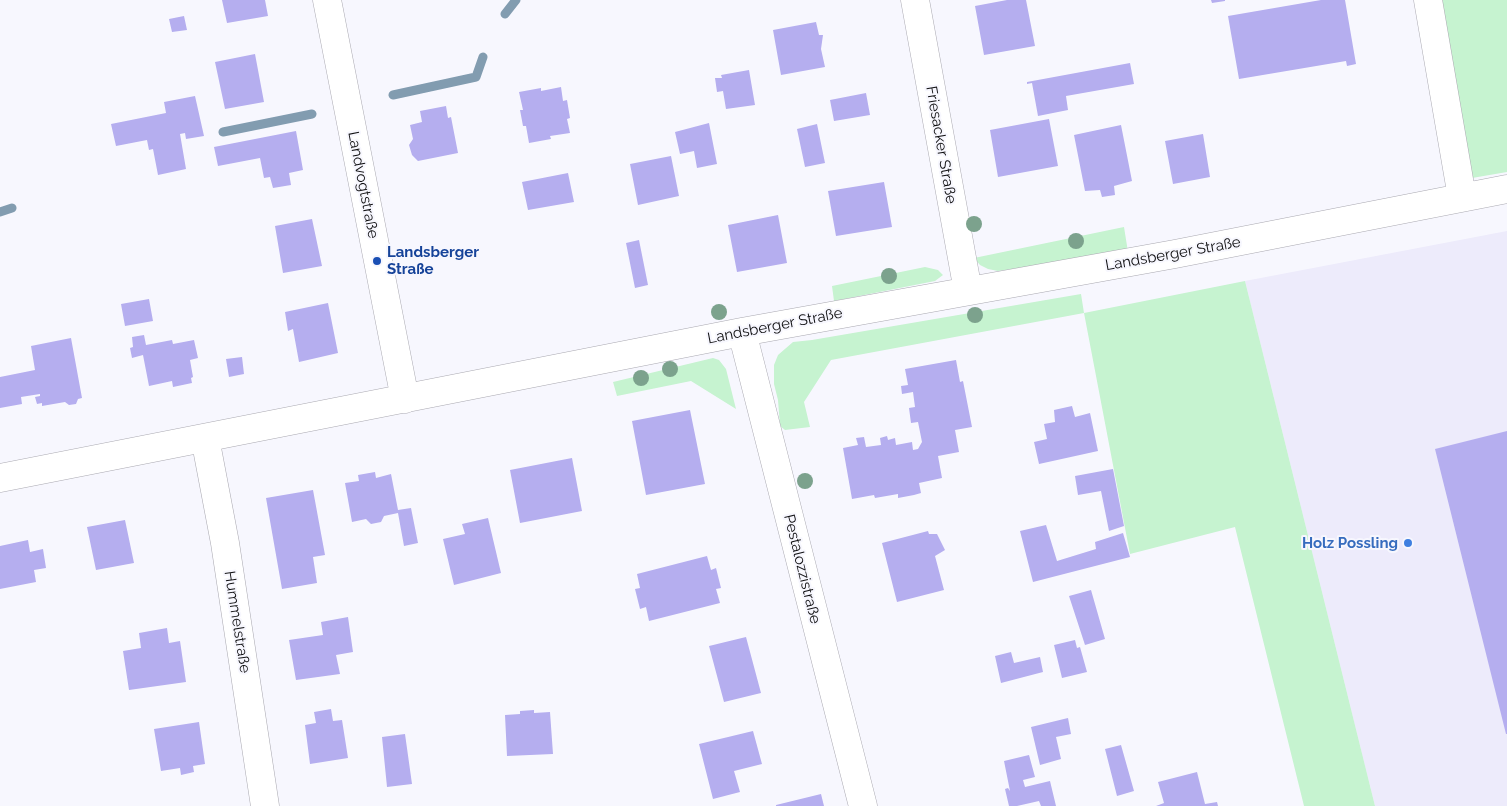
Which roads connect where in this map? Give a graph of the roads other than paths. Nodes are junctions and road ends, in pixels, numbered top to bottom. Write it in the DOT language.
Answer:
graph roads {
  1 [pos="327,0"];
  2 [pos="915,0"];
  3 [pos="1428,0"];
  4 [pos="1507,189"];
  5 [pos="1462,197"];
  6 [pos="968,291"];
  7 [pos="742,332"];
  8 [pos="405,399"];
  9 [pos="205,438"];
  10 [pos="0,478"];
  11 [pos="265,806"];
  12 [pos="863,806"];
  1 -- 8 [label="street, Landvogtstraße"];
  2 -- 6 [label="street, Friesacker Straße"];
  3 -- 5 [label="street"];
  4 -- 5 [label="street, Landsberger Straße"];
  5 -- 6 [label="street, Landsberger Straße"];
  6 -- 7 [label="street, Landsberger Straße"];
  7 -- 8 [label="street, Landsberger Straße"];
  7 -- 12 [label="street, Pestalozzistraße"];
  8 -- 9 [label="street, Landsberger Straße"];
  9 -- 10 [label="street, Landsberger Straße"];
  9 -- 11 [label="street, Hummelstraße"];
}
